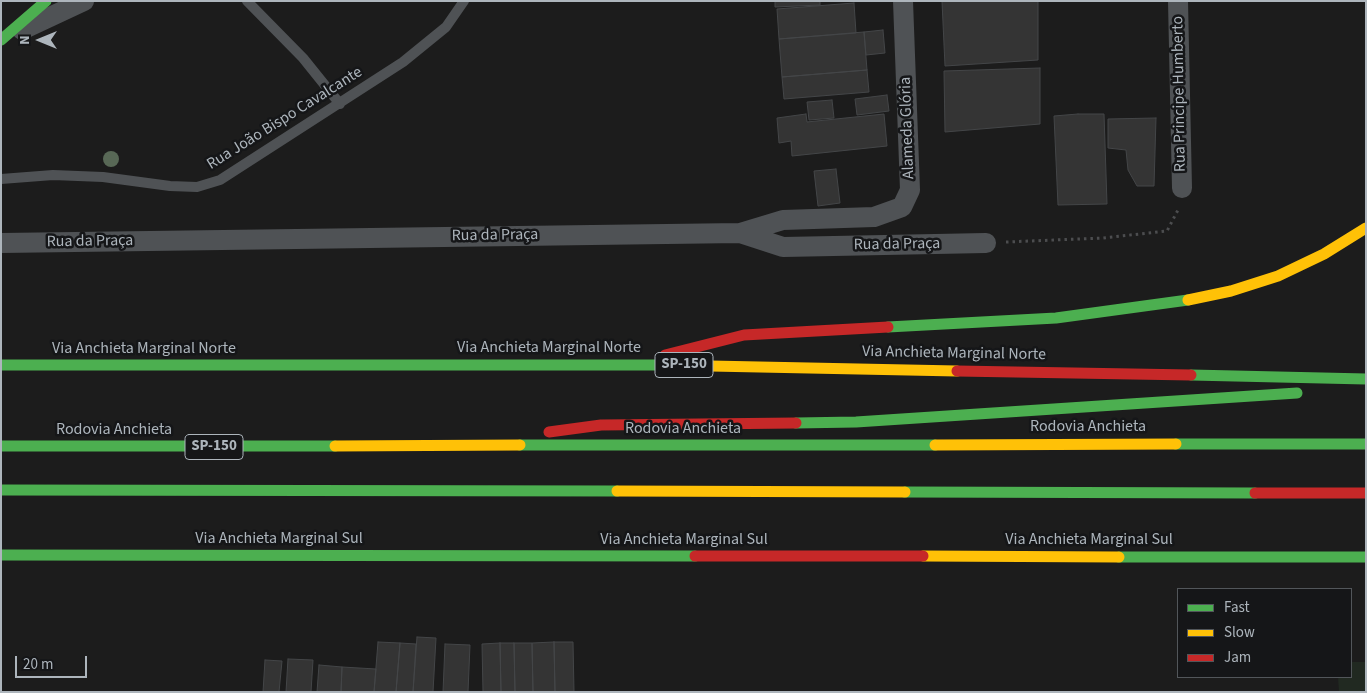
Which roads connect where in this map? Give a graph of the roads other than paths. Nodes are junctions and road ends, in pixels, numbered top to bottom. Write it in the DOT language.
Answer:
graph roads {
  1 [pos="46,1"];
  2 [pos="84,1"];
  3 [pos="247,1"];
  4 [pos="464,1"];
  5 [pos="903,1"];
  6 [pos="1178,1"];
  7 [pos="5,38"];
  8 [pos="340,104"];
  9 [pos="1,179"];
  10 [pos="1182,188"];
  11 [pos="1366,228"];
  12 [pos="740,233"];
  13 [pos="1,243"];
  14 [pos="986,243"];
  15 [pos="632,364"];
  16 [pos="1,365"];
  17 [pos="1366,379"];
  18 [pos="1366,388"];
  19 [pos="1336,390"];
  20 [pos="1307,392"];
  21 [pos="1366,444"];
  22 [pos="1,446"];
  23 [pos="426,447"];
  24 [pos="1,490"];
  25 [pos="1366,493"];
  26 [pos="1,555"];
  27 [pos="1366,557"];
  1 -- 7 [label="main road"];
  2 -- 7 [label="street"];
  3 -- 8 [label="lane"];
  4 -- 8 [label="lane, Rua João Bispo Cavalcante"];
  5 -- 12 [label="street, Alameda Glória"];
  6 -- 10 [label="street, Rua Principe Humberto"];
  8 -- 9 [label="lane, Rua João Bispo Cavalcante"];
  11 -- 15 [label="main road"];
  12 -- 13 [label="street, Rua da Praça"];
  12 -- 14 [label="street, Rua da Praça"];
  15 -- 16 [label="main road, Via Anchieta Marginal Norte / SP-150"];
  15 -- 17 [label="main road, Via Anchieta Marginal Norte / SP-150"];
  18 -- 19 [label="main road"];
  20 -- 23 [label="main road"];
  21 -- 23 [label="main road, Rodovia Anchieta / SP-150"];
  22 -- 23 [label="main road, Rodovia Anchieta / SP-150"];
  24 -- 25 [label="main road"];
  26 -- 27 [label="main road, Via Anchieta Marginal Sul"];
}
